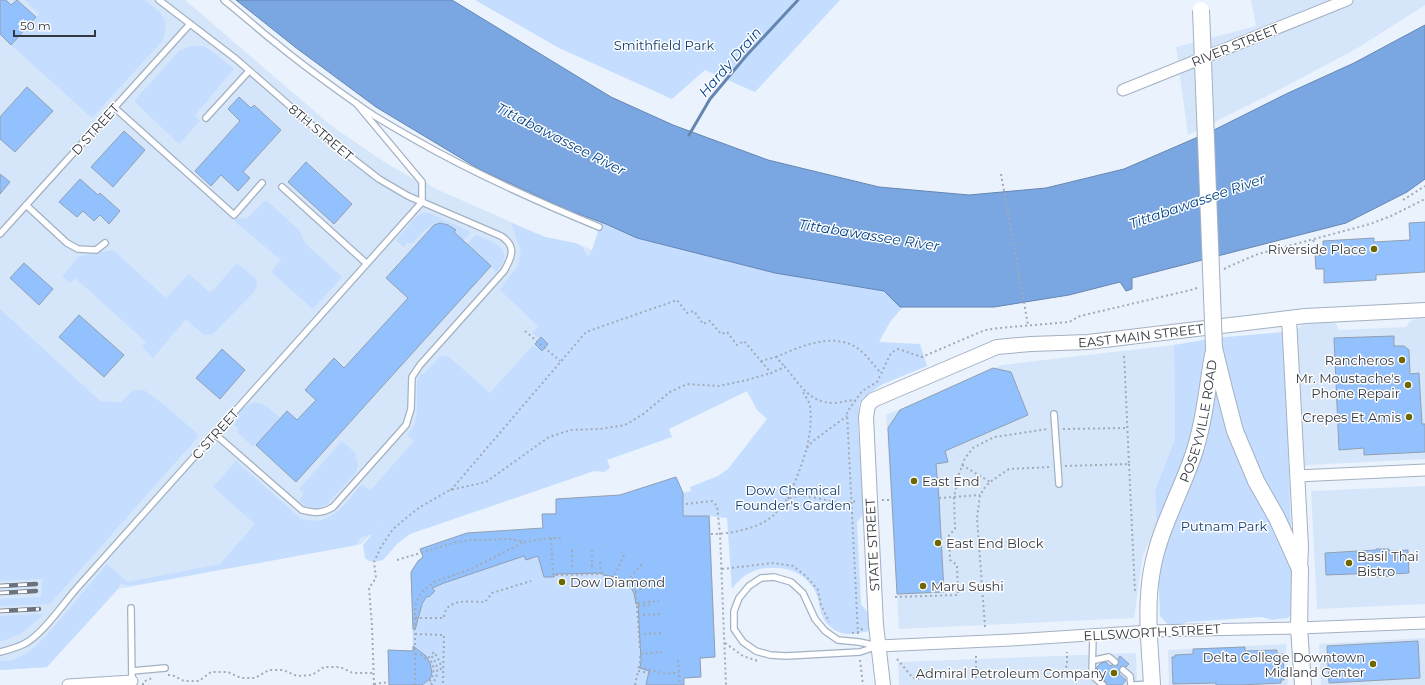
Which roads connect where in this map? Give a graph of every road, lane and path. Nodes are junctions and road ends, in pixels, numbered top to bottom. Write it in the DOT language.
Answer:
graph roads {
  1 [pos="159,0"];
  2 [pos="224,0"];
  3 [pos="1347,0"];
  4 [pos="1200,5"];
  5 [pos="190,24"];
  6 [pos="248,71"];
  7 [pos="1123,90"];
  8 [pos="356,103"];
  9 [pos="115,108"];
  10 [pos="206,118"];
  11 [pos="1001,174"];
  12 [pos="262,184"];
  13 [pos="1425,186"];
  14 [pos="282,187"];
  15 [pos="1425,199"];
  16 [pos="1403,200"];
  17 [pos="422,202"];
  18 [pos="26,205"];
  19 [pos="599,227"];
  20 [pos="0,234"];
  21 [pos="1313,240"];
  22 [pos="105,243"];
  23 [pos="1321,255"];
  24 [pos="366,263"];
  25 [pos="1218,273"];
  26 [pos="1201,285"];
  27 [pos="1425,310"];
  28 [pos="1289,318"];
  29 [pos="1028,325"];
  30 [pos="525,331"];
  31 [pos="1214,348"];
  32 [pos="1124,353"];
  33 [pos="776,357"];
  34 [pos="560,361"];
  35 [pos="762,361"];
  36 [pos="785,367"];
  37 [pos="771,373"];
  38 [pos="881,373"];
  39 [pos="803,391"];
  40 [pos="862,403"];
  41 [pos="1054,414"];
  42 [pos="847,416"];
  43 [pos="1128,428"];
  44 [pos="1055,429"];
  45 [pos="215,434"];
  46 [pos="807,449"];
  47 [pos="1129,464"];
  48 [pos="962,465"];
  49 [pos="1057,466"];
  50 [pos="1425,470"];
  51 [pos="1297,476"];
  52 [pos="990,482"];
  53 [pos="1058,484"];
  54 [pos="450,490"];
  55 [pos="980,496"];
  56 [pos="954,497"];
  57 [pos="939,498"];
  58 [pos="788,499"];
  59 [pos="879,500"];
  60 [pos="891,500"];
  61 [pos="861,501"];
  62 [pos="852,502"];
  63 [pos="686,504"];
  64 [pos="711,534"];
  65 [pos="720,534"];
  66 [pos="551,538"];
  67 [pos="562,538"];
  68 [pos="524,542"];
  69 [pos="572,550"];
  70 [pos="592,550"];
  71 [pos="625,553"];
  72 [pos="397,560"];
  73 [pos="600,560"];
  74 [pos="642,564"];
  75 [pos="592,568"];
  76 [pos="572,569"];
  77 [pos="1300,569"];
  78 [pos="615,575"];
  79 [pos="531,581"];
  80 [pos="627,581"];
  81 [pos="654,582"];
  82 [pos="633,588"];
  83 [pos="635,592"];
  84 [pos="1135,596"];
  85 [pos="895,597"];
  86 [pos="659,601"];
  87 [pos="638,603"];
  88 [pos="650,605"];
  89 [pos="637,606"];
  90 [pos="131,608"];
  91 [pos="660,614"];
  92 [pos="643,615"];
  93 [pos="415,618"];
  94 [pos="1425,622"];
  95 [pos="985,627"];
  96 [pos="1299,628"];
  97 [pos="1150,631"];
  98 [pos="661,633"];
  99 [pos="415,634"];
  100 [pos="644,634"];
  101 [pos="1093,635"];
  102 [pos="859,642"];
  103 [pos="878,646"];
  104 [pos="640,651"];
  105 [pos="0,652"];
  106 [pos="662,652"];
  107 [pos="860,652"];
  108 [pos="1067,652"];
  109 [pos="415,654"];
  110 [pos="976,656"];
  111 [pos="897,659"];
  112 [pos="678,660"];
  113 [pos="1096,661"];
  114 [pos="1115,662"];
  115 [pos="639,667"];
  116 [pos="165,668"];
  117 [pos="443,670"];
  118 [pos="1123,670"];
  119 [pos="638,671"];
  120 [pos="373,672"];
  121 [pos="679,672"];
  122 [pos="650,673"];
  123 [pos="167,675"];
  124 [pos="1059,675"];
  125 [pos="156,676"];
  126 [pos="976,678"];
  127 [pos="919,679"];
  128 [pos="135,680"];
  129 [pos="389,682"];
  130 [pos="412,682"];
  131 [pos="374,684"];
  132 [pos="415,684"];
  133 [pos="1152,684"];
  134 [pos="68,685"];
  135 [pos="443,685"];
  136 [pos="635,685"];
  137 [pos="680,685"];
  138 [pos="726,685"];
  139 [pos="863,685"];
  140 [pos="883,685"];
  141 [pos="1103,685"];
  142 [pos="1131,685"];
  143 [pos="1134,685"];
  144 [pos="1303,685"];
  1 -- 5 [label="lane, 8TH STREET"];
  2 -- 8 [label="lane"];
  3 -- 7 [label="street, RIVER STREET"];
  4 -- 31 [label="main road, bridge"];
  5 -- 6 [label="lane, 8TH STREET"];
  5 -- 9 [label="lane, D STREET"];
  6 -- 10 [label="lane"];
  6 -- 17 [label="lane, 8TH STREET"];
  8 -- 17 [label="lane"];
  8 -- 19 [label="lane"];
  9 -- 12 [label="lane"];
  9 -- 18 [label="lane, D STREET"];
  11 -- 29 [label="path"];
  13 -- 16 [label="path"];
  14 -- 24 [label="lane"];
  15 -- 21 [label="path"];
  17 -- 24 [label="lane, C STREET"];
  17 -- 45 [label="lane, 8TH STREET"];
  18 -- 20 [label="lane, D STREET"];
  18 -- 22 [label="lane"];
  21 -- 23 [label="path"];
  21 -- 25 [label="path"];
  24 -- 45 [label="lane, C STREET"];
  26 -- 29 [label="path"];
  27 -- 28 [label="street, EAST MAIN STREET"];
  28 -- 40 [label="street, EAST MAIN STREET"];
  28 -- 51 [label="street"];
  29 -- 38 [label="path"];
  30 -- 34 [label="path"];
  31 -- 77 [label="main road, POSEYVILLE ROAD"];
  31 -- 97 [label="main road, POSEYVILLE ROAD"];
  32 -- 43 [label="path"];
  33 -- 35 [label="path"];
  33 -- 36 [label="path"];
  33 -- 38 [label="path"];
  34 -- 35 [label="path"];
  34 -- 54 [label="path"];
  35 -- 37 [label="path"];
  36 -- 37 [label="path"];
  36 -- 39 [label="path"];
  37 -- 54 [label="path"];
  38 -- 40 [label="path"];
  39 -- 40 [label="path"];
  39 -- 46 [label="path"];
  40 -- 42 [label="path"];
  40 -- 103 [label="street, STATE STREET"];
  41 -- 44 [label="lane"];
  42 -- 46 [label="path"];
  42 -- 62 [label="path"];
  43 -- 44 [label="path"];
  43 -- 47 [label="path"];
  44 -- 48 [label="path"];
  44 -- 49 [label="lane"];
  45 -- 105 [label="lane, C STREET"];
  46 -- 58 [label="path"];
  47 -- 49 [label="path"];
  47 -- 84 [label="path"];
  48 -- 52 [label="path"];
  48 -- 56 [label="path"];
  49 -- 52 [label="path"];
  49 -- 53 [label="lane"];
  50 -- 51 [label="street"];
  51 -- 77 [label="street"];
  52 -- 55 [label="path"];
  54 -- 120 [label="path"];
  55 -- 56 [label="path"];
  55 -- 95 [label="path"];
  56 -- 57 [label="path"];
  56 -- 85 [label="path"];
  58 -- 62 [label="path"];
  58 -- 65 [label="path"];
  59 -- 60 [label="path"];
  61 -- 62 [label="path"];
  62 -- 102 [label="path"];
  63 -- 65 [label="path"];
  64 -- 65 [label="path"];
  65 -- 138 [label="path"];
  66 -- 67 [label="path"];
  66 -- 68 [label="path"];
  66 -- 73 [label="path"];
  68 -- 72 [label="path"];
  68 -- 93 [label="path"];
  69 -- 76 [label="path"];
  70 -- 75 [label="path"];
  71 -- 78 [label="path"];
  74 -- 80 [label="path"];
  77 -- 96 [label="main road"];
  79 -- 93 [label="path"];
  81 -- 83 [label="path"];
  82 -- 83 [label="path"];
  83 -- 87 [label="path"];
  86 -- 87 [label="path"];
  87 -- 89 [label="path"];
  88 -- 89 [label="path"];
  89 -- 104 [label="path"];
  90 -- 128 [label="lane"];
  91 -- 92 [label="path"];
  93 -- 99 [label="path"];
  94 -- 96 [label="street, ELLSWORTH STREET"];
  96 -- 97 [label="street, ELLSWORTH STREET"];
  96 -- 144 [label="main road"];
  97 -- 101 [label="street, ELLSWORTH STREET"];
  97 -- 133 [label="main road, POSEYVILLE ROAD"];
  98 -- 100 [label="path"];
  99 -- 109 [label="path"];
  99 -- 117 [label="path"];
  101 -- 103 [label="street, ELLSWORTH STREET"];
  101 -- 113 [label="lane"];
  102 -- 103 [label="lane"];
  102 -- 107 [label="lane"];
  103 -- 107 [label="lane"];
  103 -- 140 [label="street, STATE STREET"];
  106 -- 115 [label="path"];
  107 -- 139 [label="path"];
  108 -- 124 [label="path"];
  109 -- 117 [label="path"];
  109 -- 132 [label="path"];
  110 -- 126 [label="path"];
  111 -- 127 [label="path"];
  112 -- 121 [label="path"];
  113 -- 114 [label="lane"];
  113 -- 141 [label="lane"];
  115 -- 119 [label="path"];
  115 -- 121 [label="path"];
  116 -- 128 [label="lane"];
  117 -- 135 [label="path"];
  118 -- 142 [label="lane"];
  119 -- 122 [label="path"];
  119 -- 136 [label="path"];
  120 -- 123 [label="path"];
  120 -- 131 [label="path"];
  121 -- 137 [label="path"];
  125 -- 128 [label="path"];
  128 -- 134 [label="street"];
  129 -- 131 [label="path"];
  130 -- 132 [label="path"];
  133 -- 143 [label="lane"];
}
